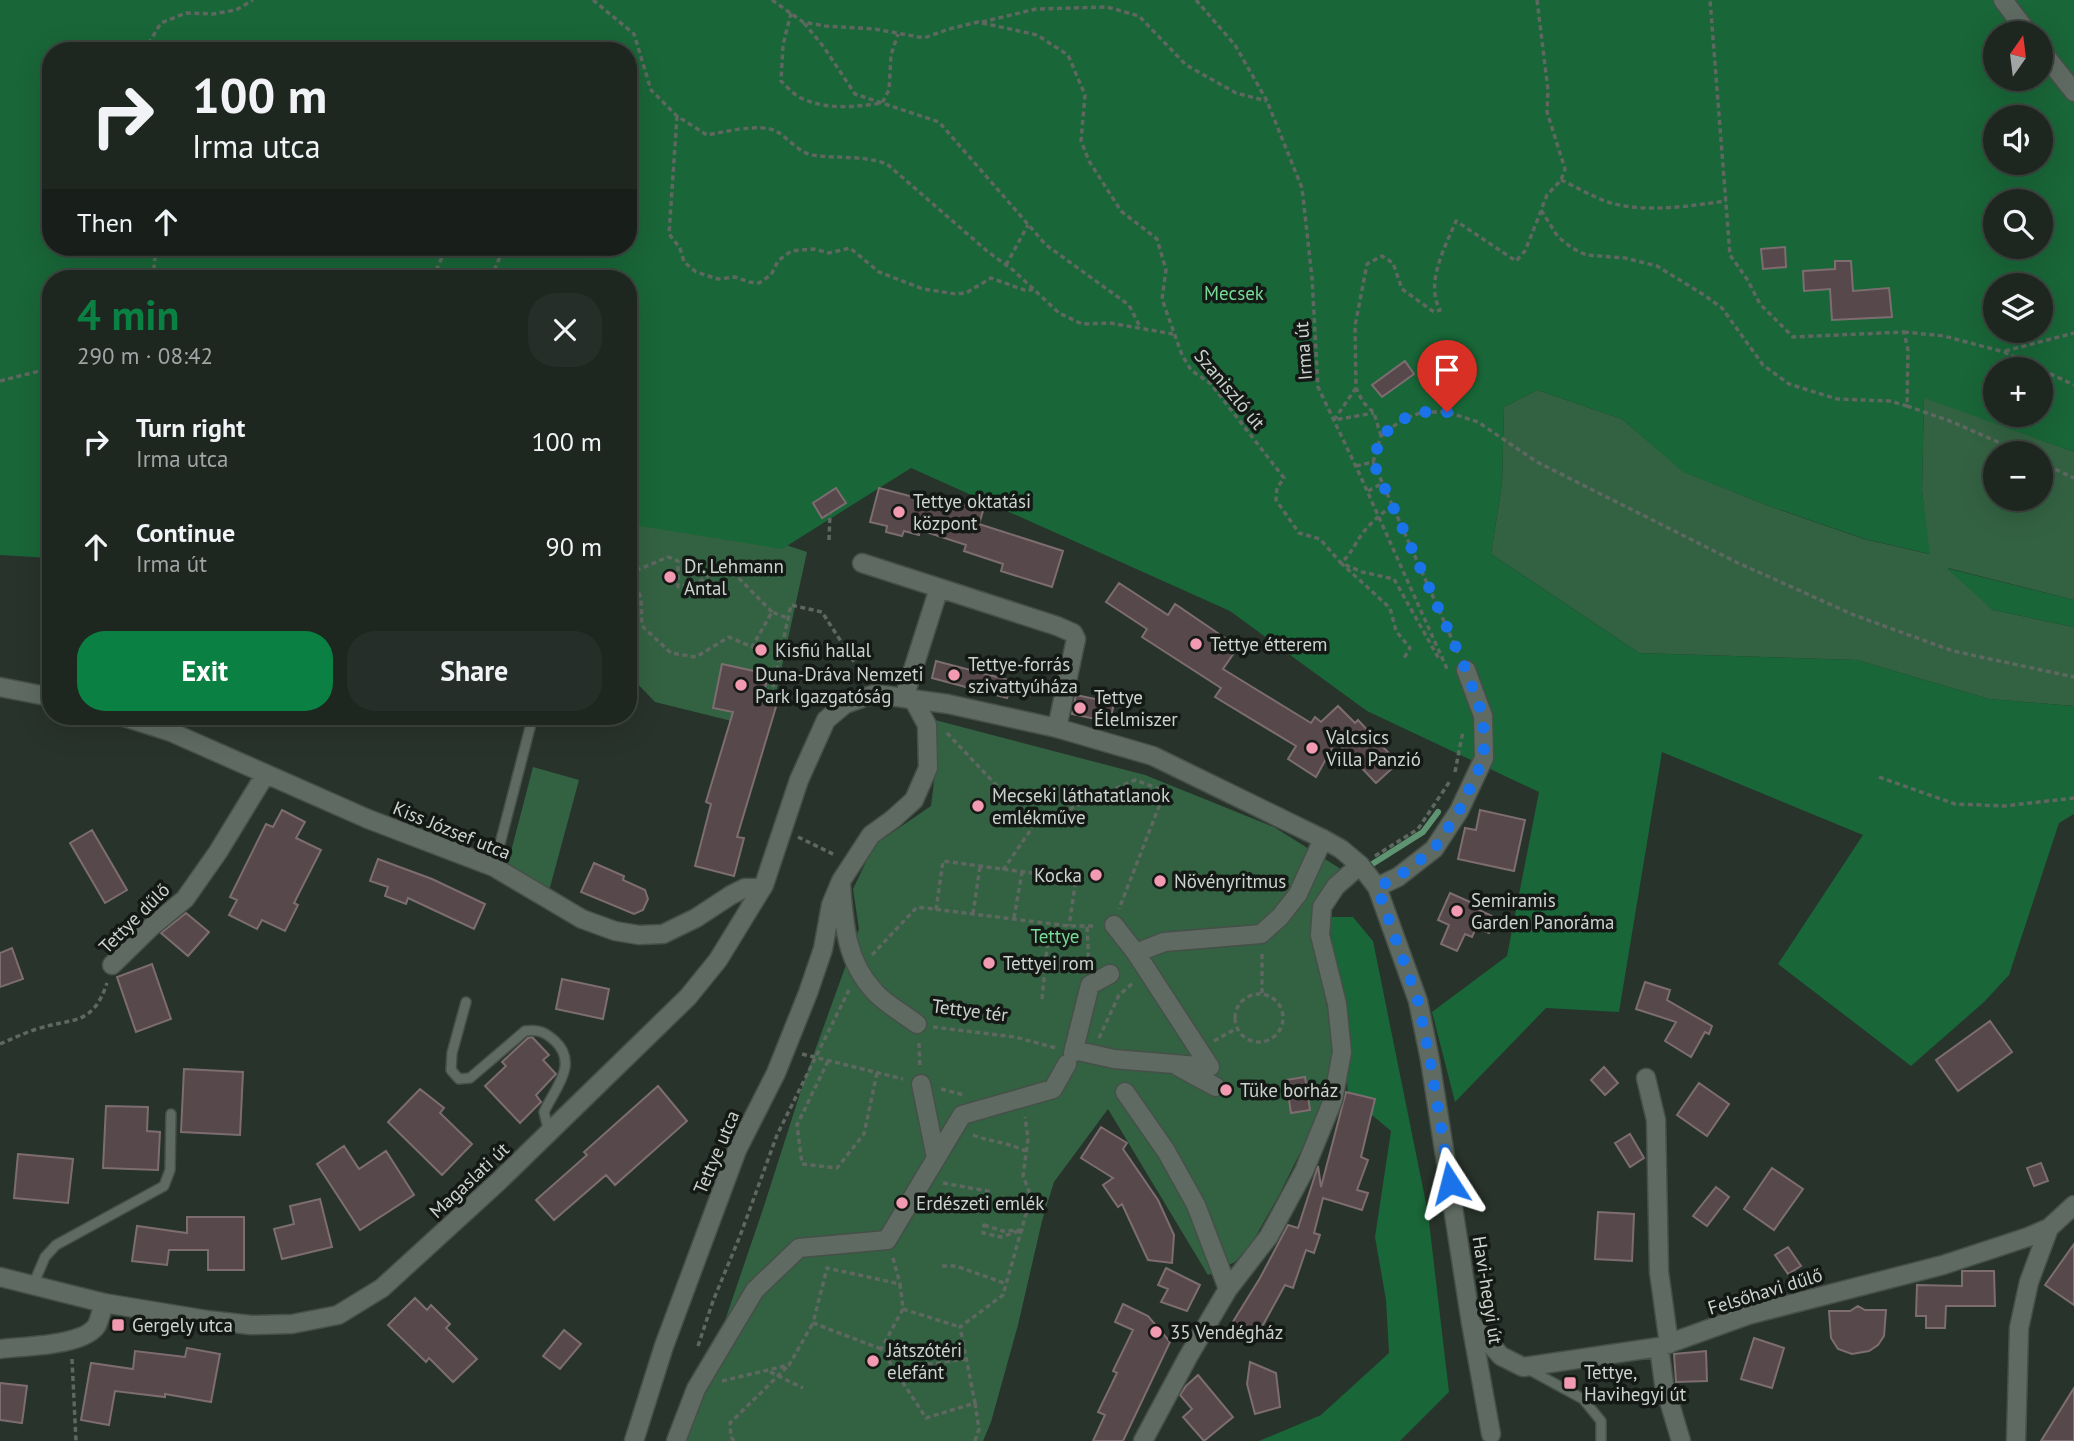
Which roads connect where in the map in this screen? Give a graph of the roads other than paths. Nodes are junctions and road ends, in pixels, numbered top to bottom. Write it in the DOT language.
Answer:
graph roads {
  1 [pos="2003,0"];
  2 [pos="2019,21"];
  3 [pos="2053,65"];
  4 [pos="2074,92"];
  5 [pos="862,563"];
  6 [pos="939,588"];
  7 [pos="1457,670"];
  8 [pos="0,687"];
  9 [pos="42,695"];
  10 [pos="909,698"];
  11 [pos="149,725"];
  12 [pos="531,725"];
  13 [pos="1057,728"];
  14 [pos="265,775"];
  15 [pos="1324,839"];
  16 [pos="494,867"];
  17 [pos="1354,870"];
  18 [pos="841,881"];
  19 [pos="1377,887"];
  20 [pos="762,888"];
  21 [pos="1114,925"];
  22 [pos="1136,953"];
  23 [pos="112,965"];
  24 [pos="1110,974"];
  25 [pos="467,1002"];
  26 [pos="917,1024"];
  27 [pos="1076,1055"];
  28 [pos="1173,1064"];
  29 [pos="1646,1079"];
  30 [pos="921,1084"];
  31 [pos="1216,1087"];
  32 [pos="1125,1092"];
  33 [pos="171,1114"];
  34 [pos="549,1132"];
  35 [pos="933,1163"];
  36 [pos="2074,1205"];
  37 [pos="2061,1222"];
  38 [pos="0,1277"];
  39 [pos="33,1285"];
  40 [pos="1228,1289"];
  41 [pos="104,1303"];
  42 [pos="1471,1323"];
  43 [pos="1664,1345"];
  44 [pos="0,1349"];
  45 [pos="1523,1367"];
  46 [pos="1493,1439"];
  47 [pos="634,1441"];
  48 [pos="676,1441"];
  49 [pos="1143,1441"];
  50 [pos="1601,1441"];
  51 [pos="1681,1441"];
  52 [pos="2016,1441"];
  1 -- 2 [label="street"];
  3 -- 4 [label="street"];
  5 -- 6 [label="street"];
  6 -- 10 [label="street"];
  6 -- 13 [label="street"];
  7 -- 19 [label="street"];
  8 -- 9 [label="street"];
  10 -- 13 [label="street"];
  10 -- 18 [label="street"];
  10 -- 20 [label="street, Magaslati út"];
  11 -- 14 [label="street, Kiss József utca"];
  12 -- 16 [label="lane"];
  13 -- 15 [label="street"];
  14 -- 16 [label="street, Kiss József utca"];
  14 -- 23 [label="street, Tettye dűlő"];
  15 -- 17 [label="street"];
  15 -- 22 [label="street"];
  16 -- 20 [label="street, Kiss József utca"];
  17 -- 19 [label="street, Havi-hegyi út"];
  17 -- 40 [label="street"];
  18 -- 26 [label="street, Tettye tér"];
  18 -- 47 [label="street, Tettye utca"];
  19 -- 42 [label="street, Havi-hegyi út"];
  20 -- 34 [label="street, Magaslati út"];
  21 -- 22 [label="street"];
  22 -- 28 [label="street"];
  24 -- 27 [label="street"];
  25 -- 34 [label="lane"];
  27 -- 28 [label="street"];
  27 -- 35 [label="street"];
  28 -- 31 [label="street"];
  29 -- 43 [label="street"];
  30 -- 35 [label="street"];
  32 -- 40 [label="street"];
  33 -- 39 [label="lane"];
  34 -- 41 [label="street, Magaslati út"];
  35 -- 48 [label="street"];
  36 -- 37 [label="street, Felsőhavi dűlő"];
  37 -- 43 [label="street, Felsőhavi dűlő"];
  37 -- 52 [label="street"];
  38 -- 39 [label="street, Magaslati út"];
  39 -- 41 [label="street, Magaslati út"];
  40 -- 49 [label="street"];
  41 -- 44 [label="street"];
  42 -- 45 [label="street"];
  42 -- 46 [label="street, Havi-hegyi út"];
  43 -- 45 [label="street, Felsőhavi dűlő"];
  43 -- 51 [label="street"];
  45 -- 50 [label="lane"];
}
